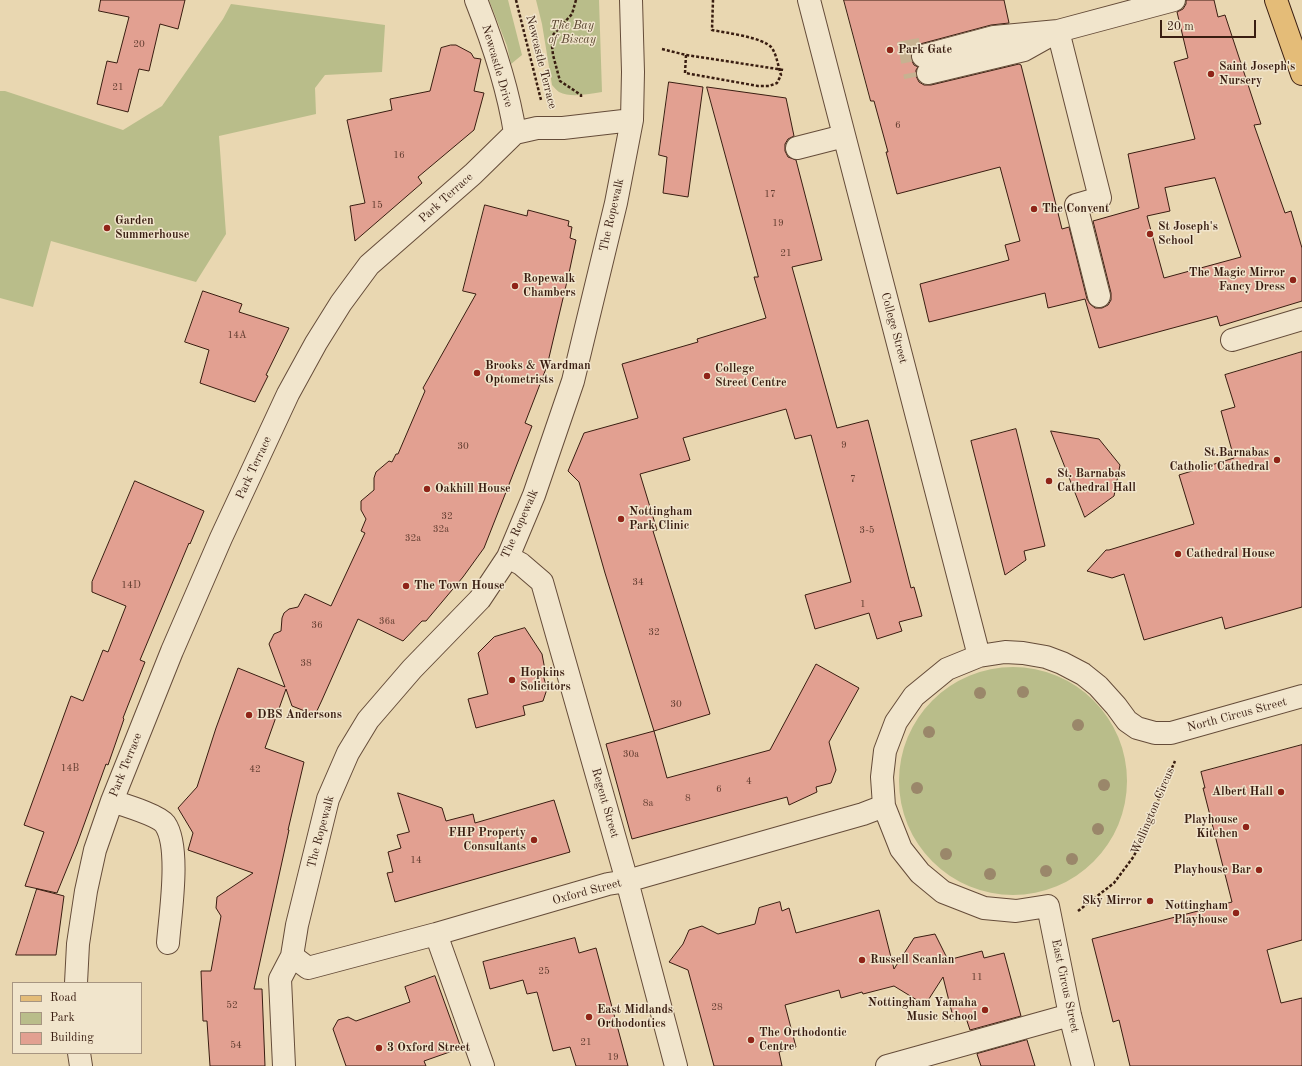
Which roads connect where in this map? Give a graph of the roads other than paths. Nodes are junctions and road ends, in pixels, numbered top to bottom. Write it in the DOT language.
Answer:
graph roads {
  1 [pos="476,0"];
  2 [pos="631,0"];
  3 [pos="809,0"];
  4 [pos="1174,0"];
  5 [pos="1276,0"];
  6 [pos="1058,31"];
  7 [pos="926,65"];
  8 [pos="1301,67"];
  9 [pos="632,120"];
  10 [pos="515,133"];
  11 [pos="844,136"];
  12 [pos="797,148"];
  13 [pos="1099,296"];
  14 [pos="1302,319"];
  15 [pos="1232,340"];
  16 [pos="508,557"];
  17 [pos="980,656"];
  18 [pos="1302,696"];
  19 [pos="112,801"];
  20 [pos="884,806"];
  21 [pos="627,881"];
  22 [pos="436,934"];
  23 [pos="168,943"];
  24 [pos="292,956"];
  25 [pos="76,982"];
  26 [pos="1070,1015"];
  27 [pos="79,1054"];
  28 [pos="81,1066"];
  29 [pos="284,1066"];
  30 [pos="483,1066"];
  31 [pos="676,1066"];
  32 [pos="887,1066"];
  33 [pos="1083,1066"];
  1 -- 10 [label="street, Newcastle Drive"];
  2 -- 9 [label="street, The Ropewalk"];
  3 -- 11 [label="street, College Street"];
  4 -- 6 [label="street"];
  5 -- 8 [label="main road"];
  6 -- 7 [label="street"];
  6 -- 13 [label="street"];
  9 -- 10 [label="street"];
  9 -- 16 [label="street, The Ropewalk"];
  10 -- 19 [label="street, Park Terrace"];
  11 -- 12 [label="street"];
  11 -- 17 [label="street, College Street"];
  14 -- 15 [label="street"];
  16 -- 21 [label="street, Regent Street"];
  16 -- 24 [label="street, The Ropewalk"];
  17 -- 18 [label="street, North Circus Street"];
  17 -- 20 [label="street"];
  19 -- 23 [label="street"];
  19 -- 25 [label="street, Park Terrace"];
  20 -- 21 [label="street, Oxford Street"];
  20 -- 26 [label="street, East Circus Street"];
  21 -- 22 [label="street, Oxford Street"];
  21 -- 31 [label="street, Regent Street"];
  22 -- 24 [label="street, Oxford Street"];
  22 -- 30 [label="street"];
  24 -- 29 [label="street, The Ropewalk"];
  26 -- 32 [label="street"];
  26 -- 33 [label="street, East Circus Street"];
  27 -- 28 [label="street"];
}
